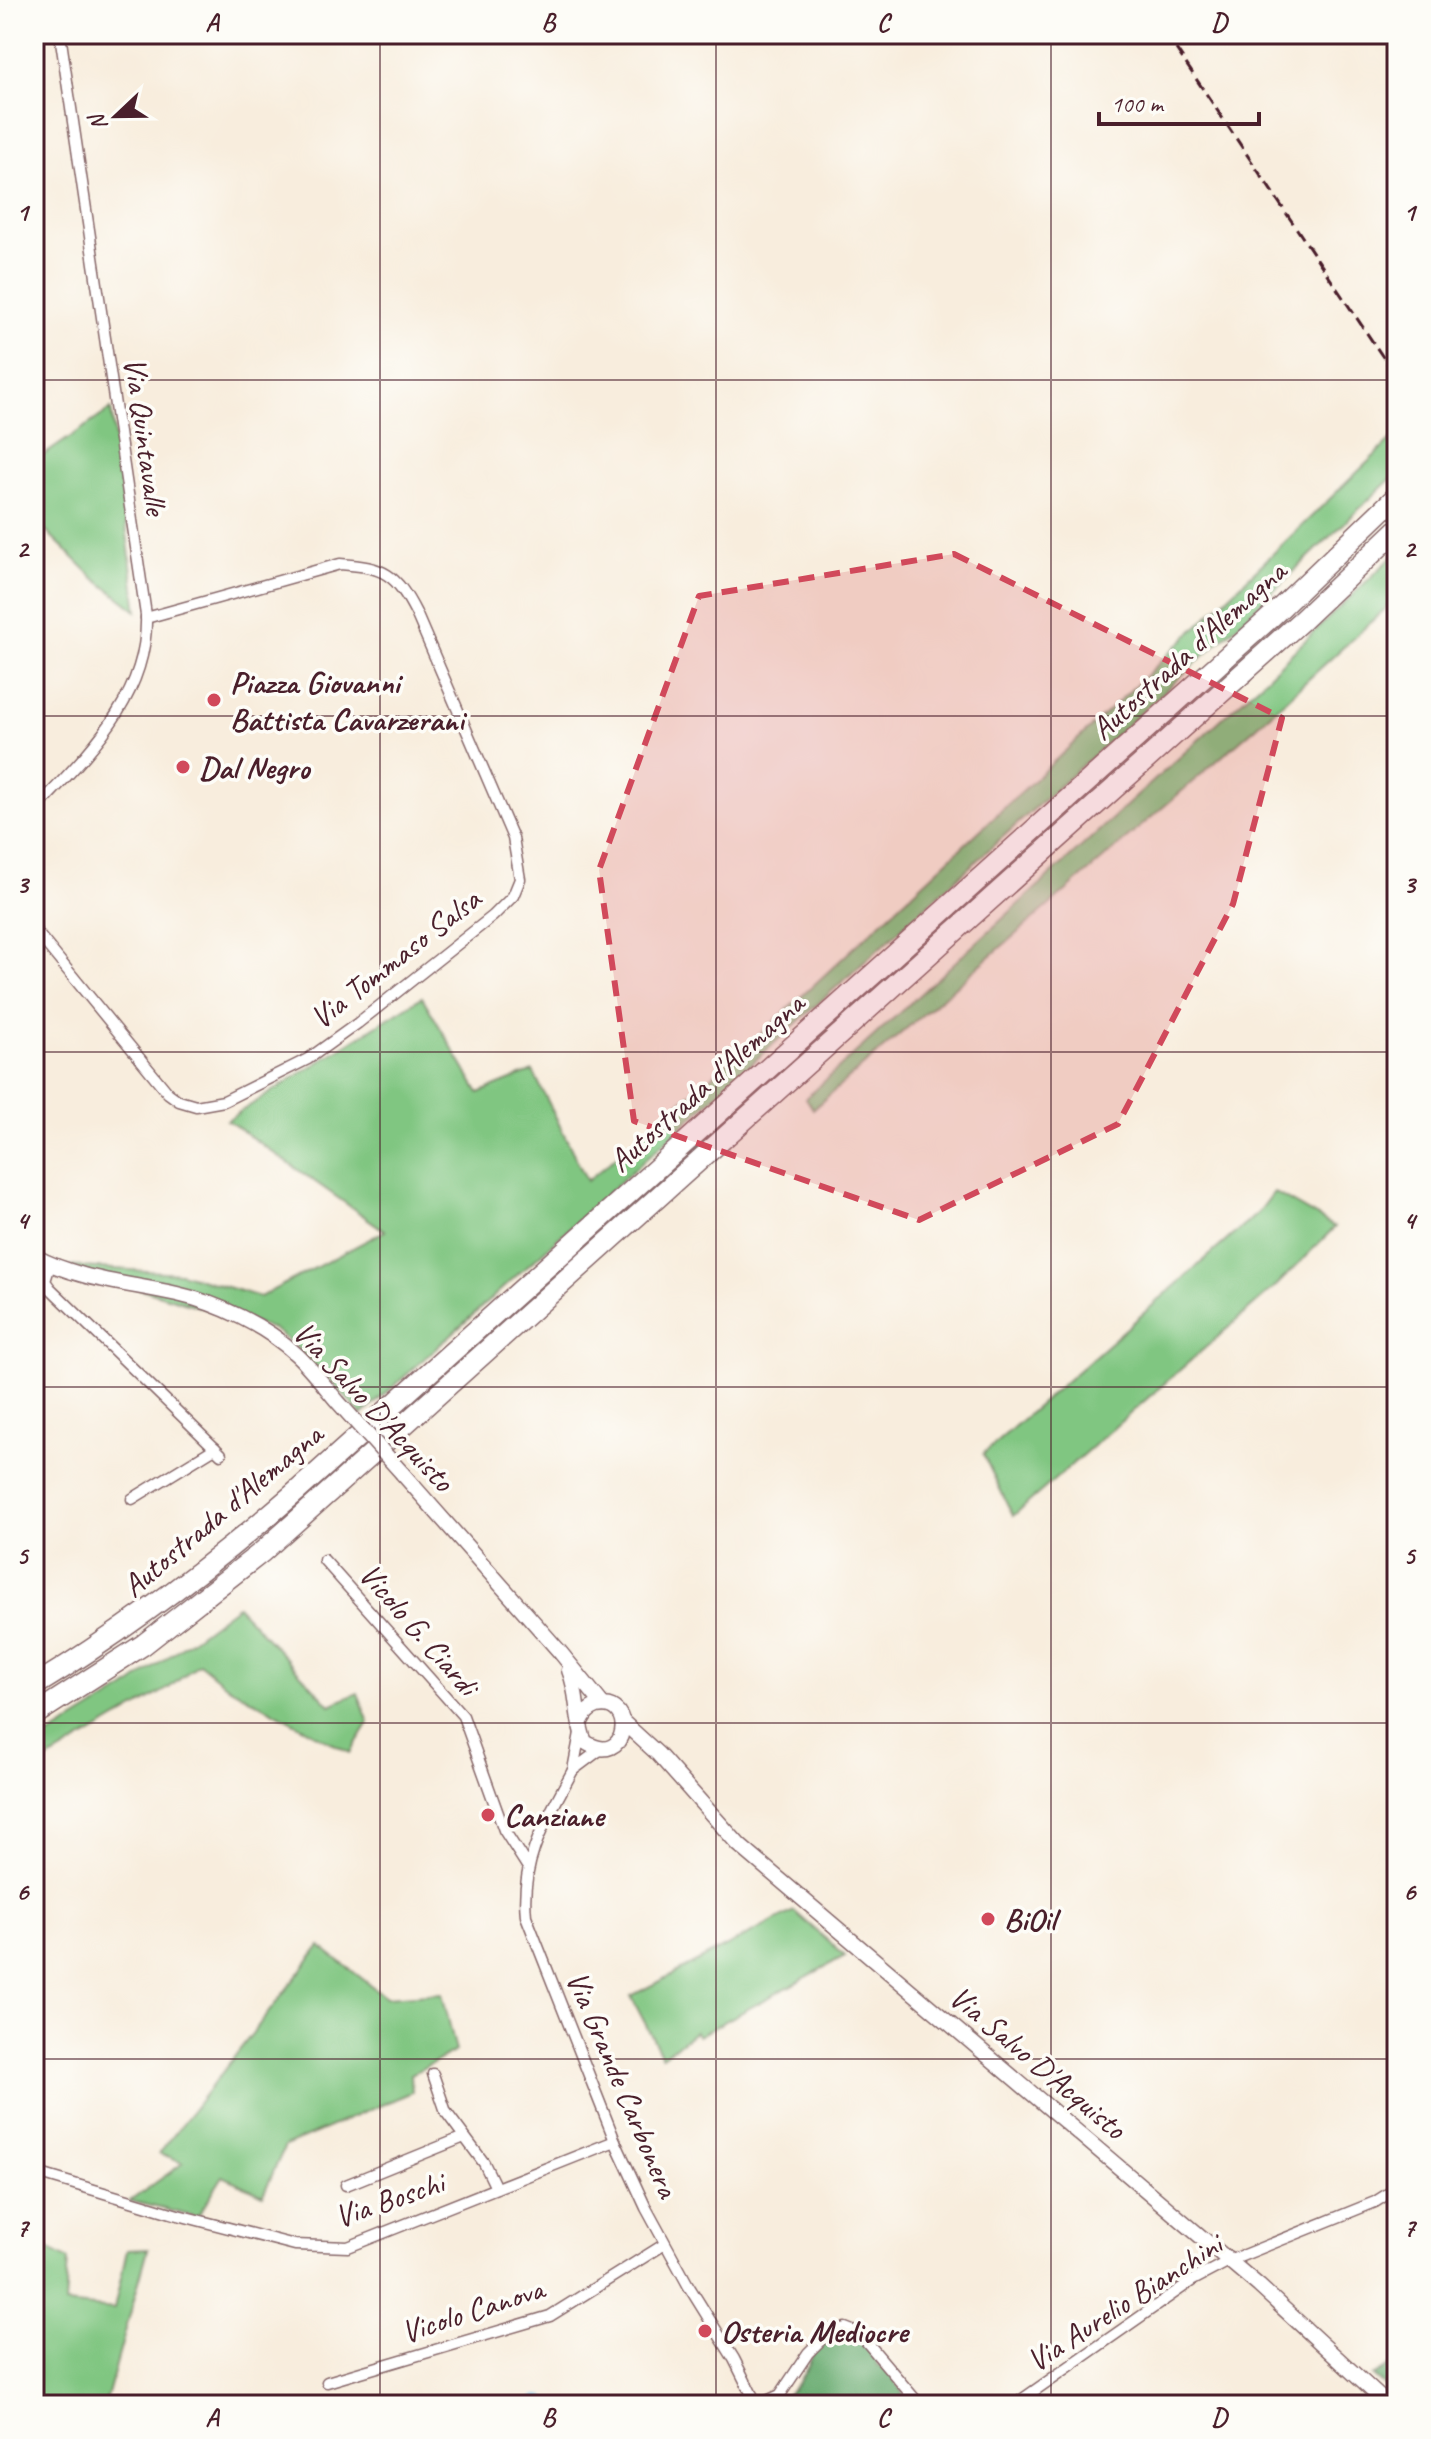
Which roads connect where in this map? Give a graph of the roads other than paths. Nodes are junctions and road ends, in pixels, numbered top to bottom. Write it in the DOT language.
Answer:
graph roads {
  1 [pos="60,34"];
  2 [pos="1397,496"];
  3 [pos="1397,530"];
  4 [pos="146,618"];
  5 [pos="34,811"];
  6 [pos="34,929"];
  7 [pos="34,1256"];
  8 [pos="50,1265"];
  9 [pos="132,1499"];
  10 [pos="324,1560"];
  11 [pos="560,1652"];
  12 [pos="34,1686"];
  13 [pos="603,1705"];
  14 [pos="34,1715"];
  15 [pos="623,1722"];
  16 [pos="580,1728"];
  17 [pos="606,1748"];
  18 [pos="658,1754"];
  19 [pos="573,1770"];
  20 [pos="527,1866"];
  21 [pos="433,2074"];
  22 [pos="464,2137"];
  23 [pos="615,2141"];
  24 [pos="34,2172"];
  25 [pos="346,2185"];
  26 [pos="496,2188"];
  27 [pos="1397,2188"];
  28 [pos="665,2244"];
  29 [pos="1229,2261"];
  30 [pos="327,2382"];
  31 [pos="758,2405"];
  32 [pos="920,2405"];
  33 [pos="1014,2405"];
  34 [pos="1388,2405"];
  1 -- 4 [label="street, Via Quintavalle"];
  2 -- 12 [label="highway, Autostrada d'Alemagna"];
  3 -- 14 [label="highway, Autostrada d'Alemagna"];
  4 -- 5 [label="street, Via Quintavalle"];
  4 -- 6 [label="street, Via Tommaso Salsa"];
  7 -- 8 [label="street, Via Salvo D'Acquisto"];
  8 -- 9 [label="street"];
  8 -- 11 [label="street, Via Salvo D'Acquisto, bridge"];
  10 -- 20 [label="street, Vicolo G. Ciardi"];
  11 -- 13 [label="street, Via Salvo D'Acquisto"];
  11 -- 16 [label="street, Via Salvo D'Acquisto"];
  13 -- 15 [label="street, Via Salvo D'Acquisto"];
  13 -- 16 [label="street"];
  15 -- 17 [label="street"];
  15 -- 18 [label="street, Via Salvo D'Acquisto"];
  16 -- 17 [label="street"];
  16 -- 19 [label="street, Via Grande Carbonera"];
  17 -- 18 [label="street"];
  17 -- 19 [label="street, Via Grande Carbonera"];
  18 -- 29 [label="street, Via Salvo D'Acquisto"];
  19 -- 20 [label="street, Via Grande Carbonera"];
  20 -- 23 [label="street, Via Grande Carbonera"];
  21 -- 22 [label="street"];
  22 -- 25 [label="street"];
  22 -- 26 [label="street"];
  23 -- 26 [label="street, Via Boschi"];
  23 -- 28 [label="street, Via Grande Carbonera"];
  24 -- 26 [label="street, Via Boschi"];
  27 -- 29 [label="street, Via Aurelio Bianchini"];
  28 -- 30 [label="street, Vicolo Canova"];
  28 -- 31 [label="street, Via Grande Carbonera"];
  29 -- 33 [label="street, Via Aurelio Bianchini"];
  29 -- 34 [label="street, Via Salvo D'Acquisto"];
  31 -- 32 [label="street"];
}
